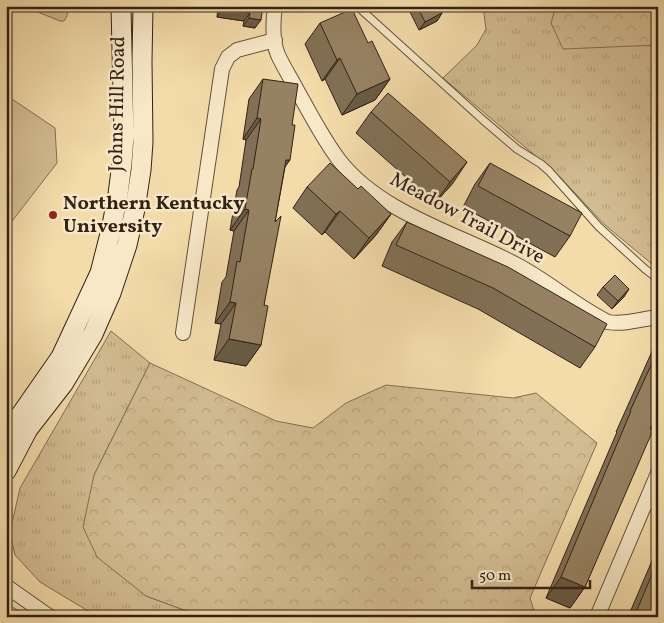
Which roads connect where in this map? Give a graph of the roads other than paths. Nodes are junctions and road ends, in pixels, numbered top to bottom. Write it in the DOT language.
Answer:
graph roads {
  1 [pos="121,6"];
  2 [pos="143,6"];
  3 [pos="276,6"];
  4 [pos="357,6"];
  5 [pos="275,40"];
  6 [pos="658,279"];
  7 [pos="658,317"];
  8 [pos="183,333"];
  9 [pos="6,436"];
  10 [pos="6,470"];
  11 [pos="658,473"];
  12 [pos="658,502"];
  13 [pos="642,510"];
  14 [pos="6,586"];
  15 [pos="6,612"];
  16 [pos="14,617"];
  17 [pos="50,617"];
  18 [pos="597,617"];
  1 -- 9 [label="main road, Johns Hill Road"];
  2 -- 10 [label="main road, Johns Hill Road"];
  3 -- 5 [label="street, Meadow Trail Drive"];
  4 -- 6 [label="lane"];
  5 -- 7 [label="street, Meadow Trail Drive"];
  5 -- 8 [label="street"];
  11 -- 13 [label="street"];
  12 -- 13 [label="lane"];
  13 -- 18 [label="street"];
  14 -- 17 [label="street"];
  15 -- 16 [label="street"];
}
